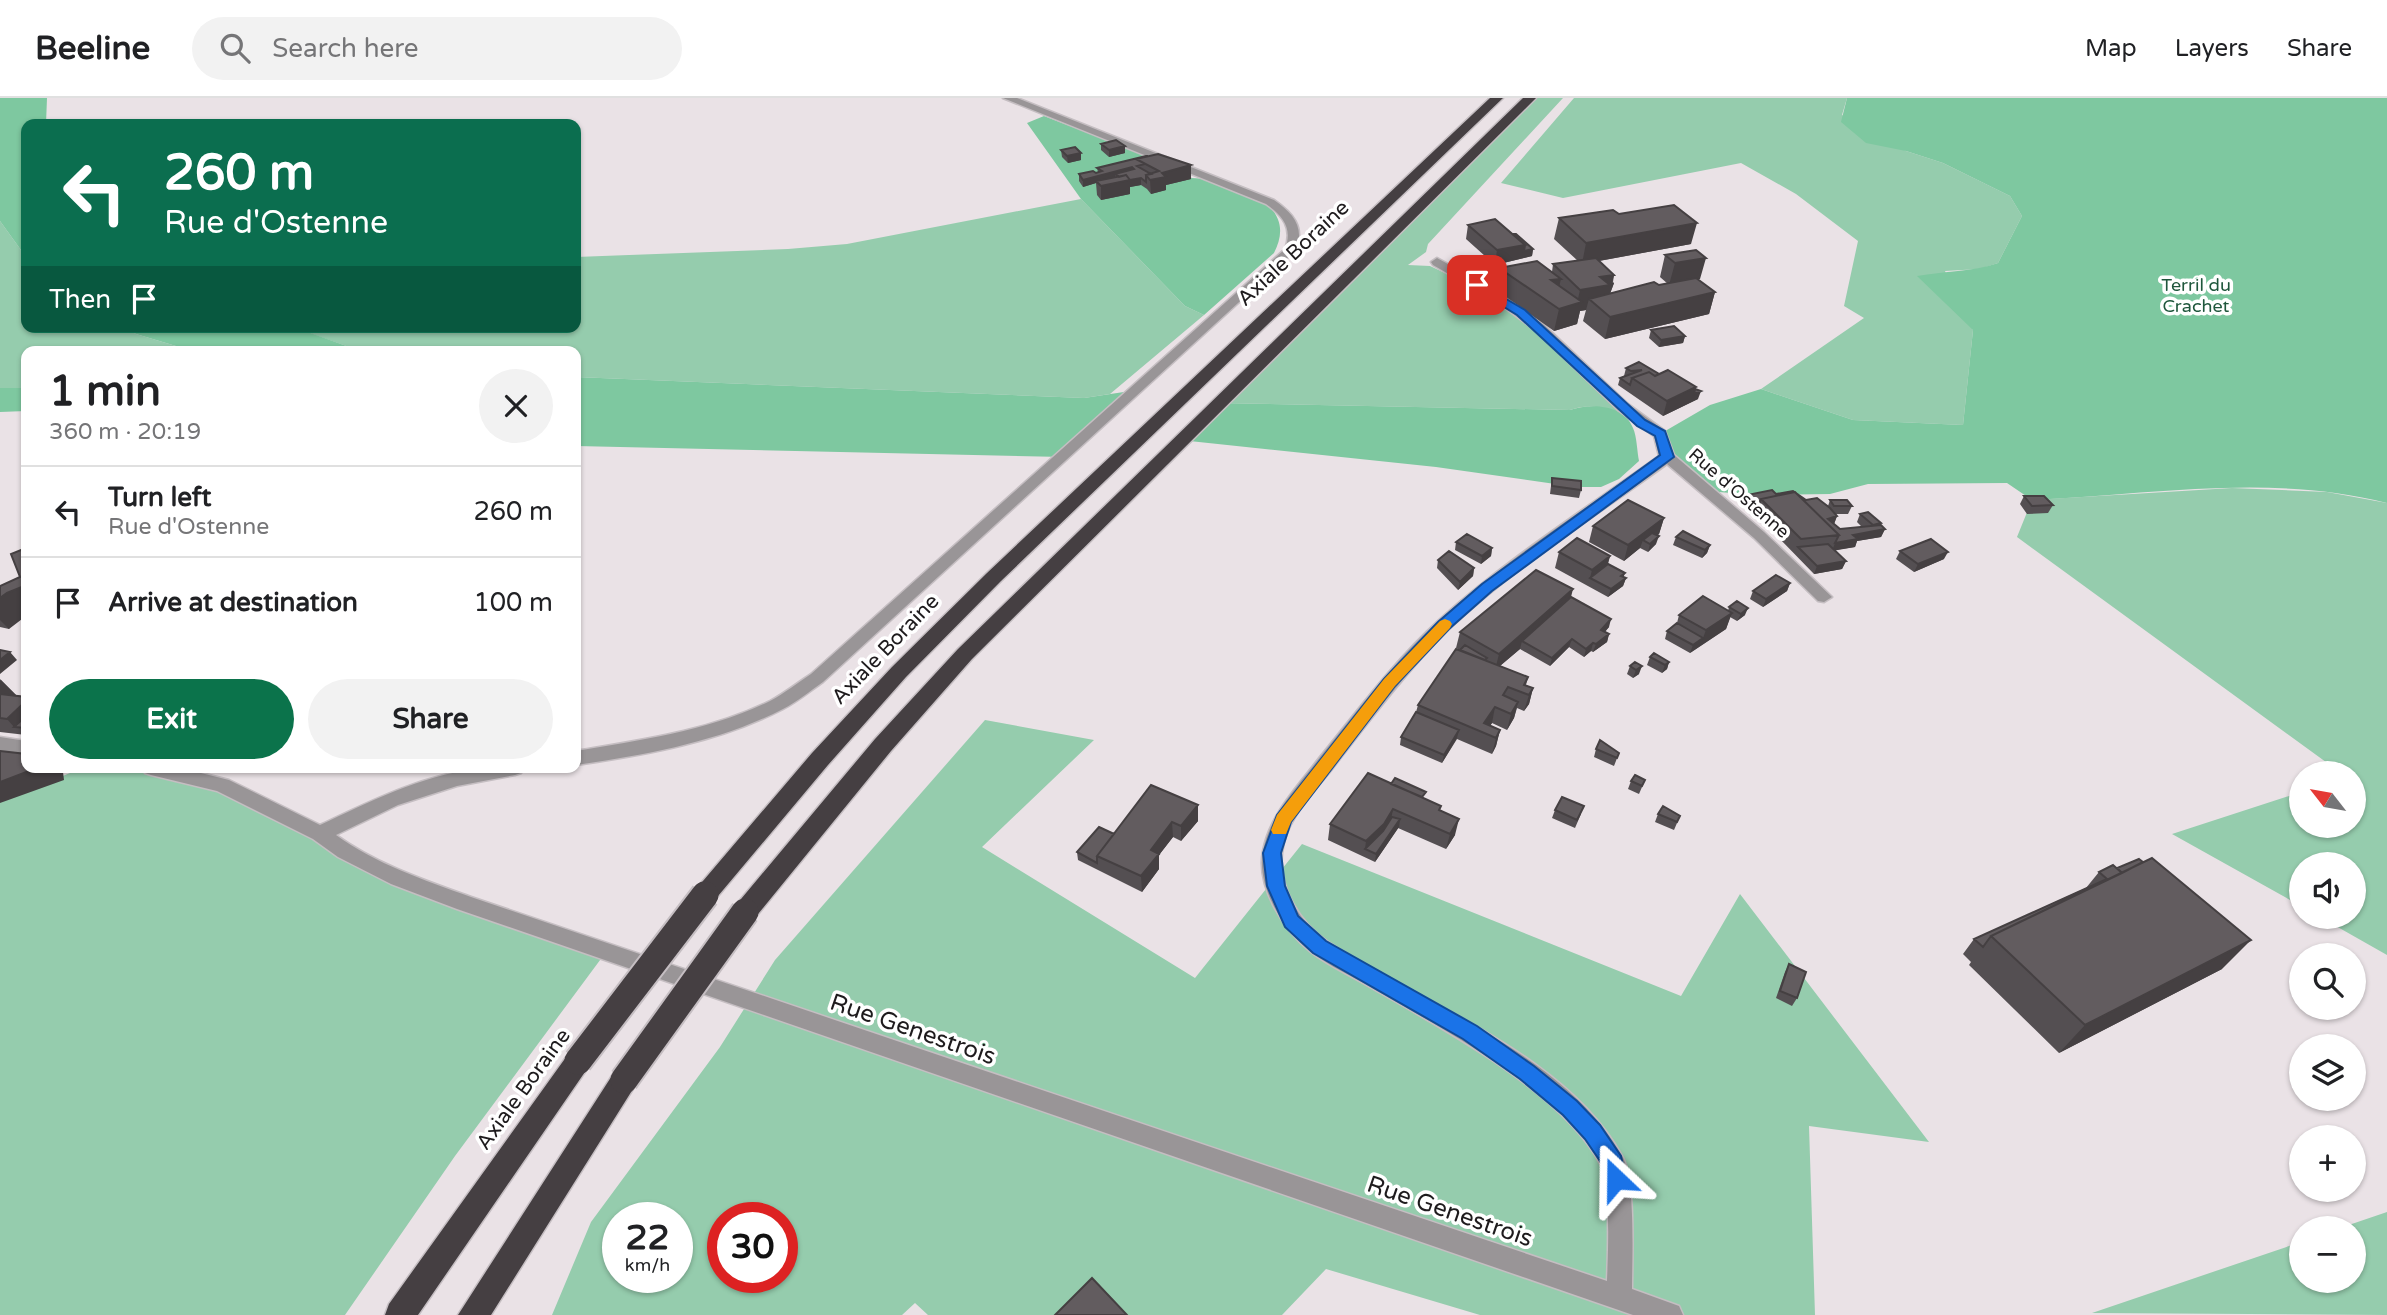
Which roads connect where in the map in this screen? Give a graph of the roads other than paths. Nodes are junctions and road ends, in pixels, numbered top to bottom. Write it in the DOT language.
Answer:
graph roads {
  1 [pos="1008,98"];
  2 [pos="1497,98"];
  3 [pos="1530,98"];
  4 [pos="1437,262"];
  5 [pos="1667,457"];
  6 [pos="1824,597"];
  7 [pos="0,744"];
  8 [pos="21,747"];
  9 [pos="581,757"];
  10 [pos="171,773"];
  11 [pos="489,773"];
  12 [pos="320,834"];
  13 [pos="1619,1297"];
  14 [pos="400,1315"];
  15 [pos="473,1315"];
  16 [pos="1670,1315"];
  1 -- 9 [label="street"];
  2 -- 14 [label="highway, Axiale Boraine, bridge"];
  3 -- 15 [label="highway, bridge"];
  4 -- 5 [label="street, Rue d'Ostenne"];
  5 -- 6 [label="street, Rue d'Ostenne"];
  5 -- 13 [label="street"];
  7 -- 8 [label="street"];
  10 -- 12 [label="street, Rue Genestrois"];
  11 -- 12 [label="street"];
  12 -- 13 [label="street, Rue Genestrois"];
  13 -- 16 [label="street, Rue Genestrois"];
}
